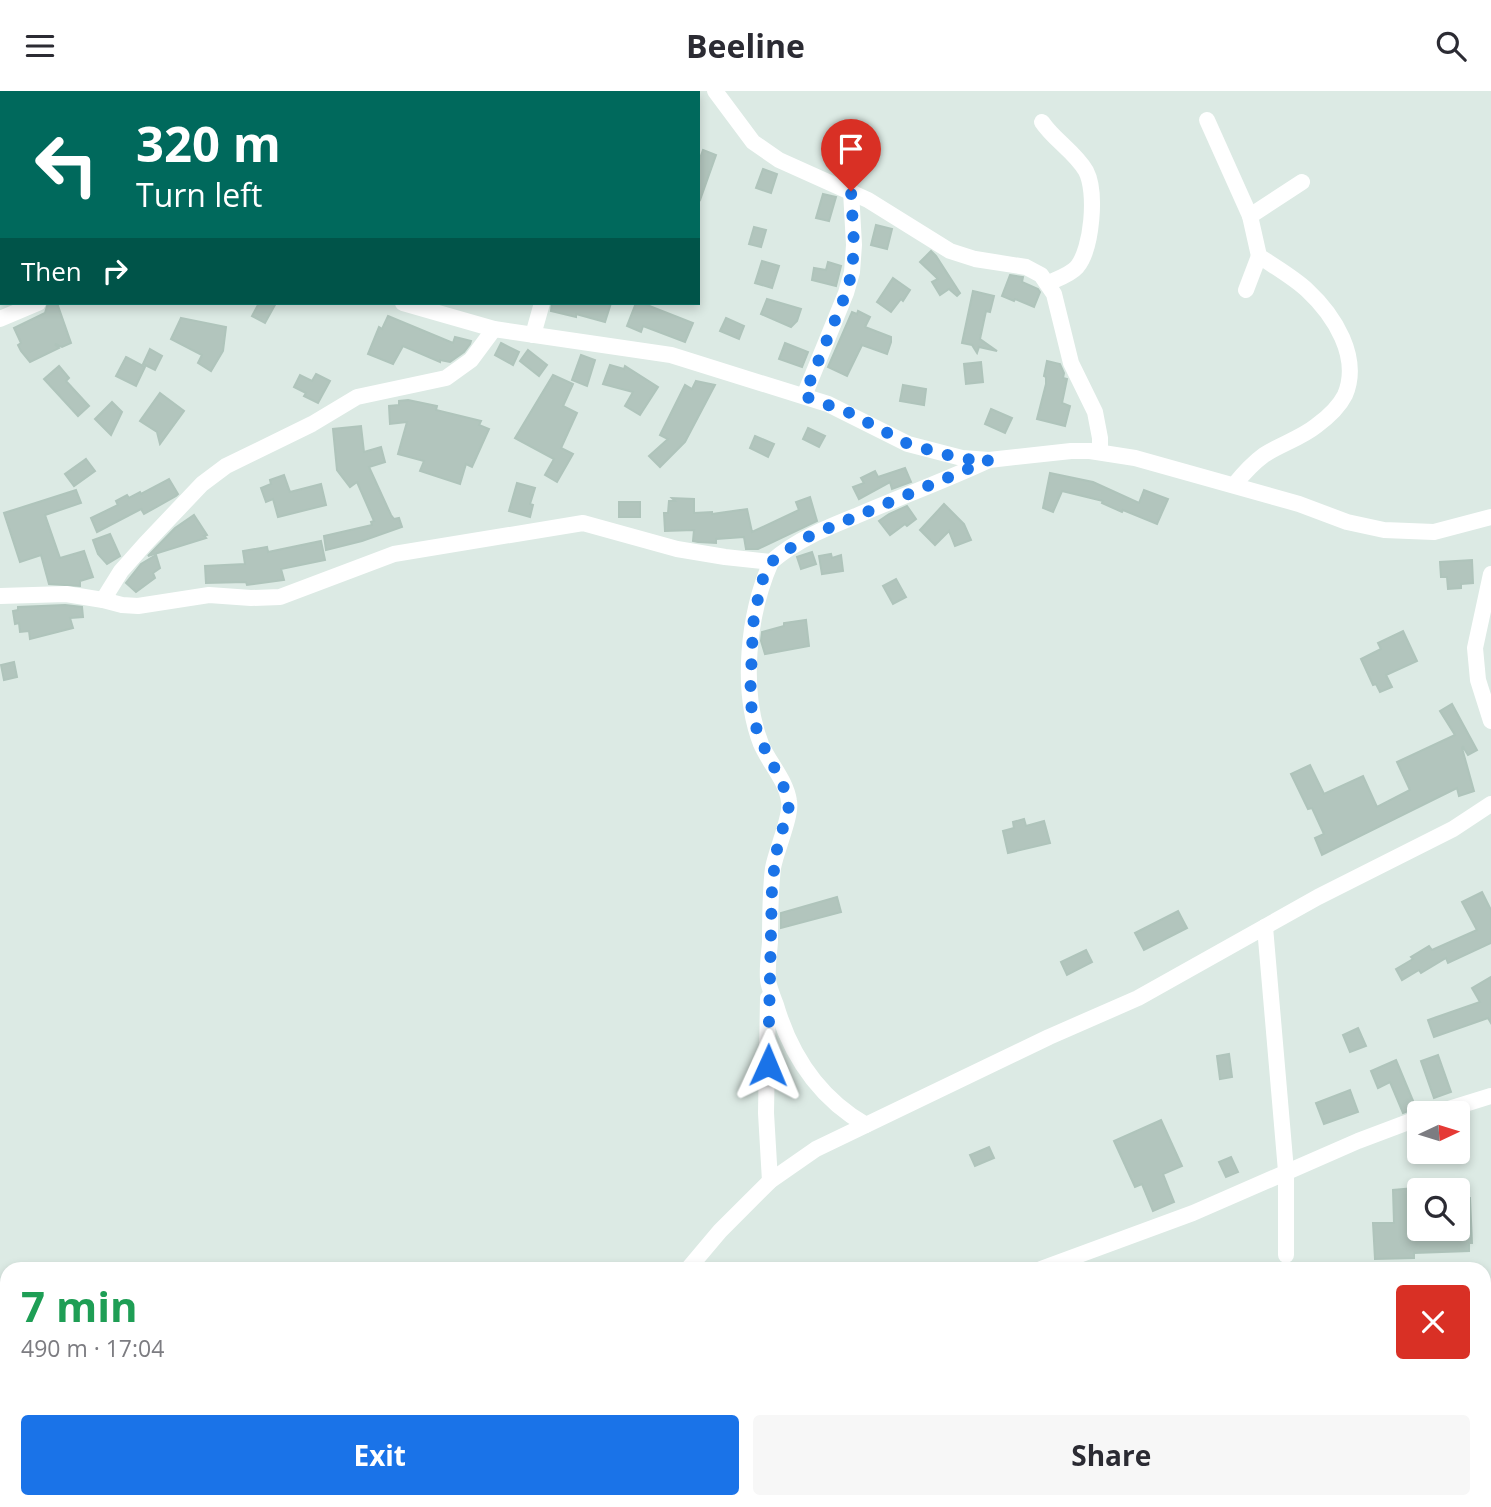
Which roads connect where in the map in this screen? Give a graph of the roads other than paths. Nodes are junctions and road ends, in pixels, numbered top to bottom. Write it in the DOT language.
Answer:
graph roads {
  1 [pos="715,91"];
  2 [pos="1207,120"];
  3 [pos="1042,122"];
  4 [pos="1302,182"];
  5 [pos="851,191"];
  6 [pos="1250,216"];
  7 [pos="1259,256"];
  8 [pos="1048,283"];
  9 [pos="1246,289"];
  10 [pos="33,305"];
  11 [pos="411,305"];
  12 [pos="541,305"];
  13 [pos="0,319"];
  14 [pos="494,330"];
  15 [pos="533,335"];
  16 [pos="804,396"];
  17 [pos="1100,453"];
  18 [pos="989,460"];
  19 [pos="1234,485"];
  20 [pos="1491,517"];
  21 [pos="771,562"];
  22 [pos="1491,574"];
  23 [pos="0,596"];
  24 [pos="103,600"];
  25 [pos="1491,721"];
  26 [pos="1491,804"];
  27 [pos="1265,927"];
  28 [pos="768,981"];
  29 [pos="1491,1096"];
  30 [pos="1470,1102"];
  31 [pos="1407,1122"];
  32 [pos="866,1125"];
  33 [pos="1286,1171"];
  34 [pos="770,1181"];
  35 [pos="1286,1255"];
  36 [pos="694,1262"];
  37 [pos="1060,1262"];
  1 -- 5 [label="street"];
  2 -- 6 [label="street"];
  3 -- 8 [label="street"];
  4 -- 6 [label="street"];
  5 -- 8 [label="street"];
  5 -- 16 [label="street"];
  6 -- 7 [label="street"];
  7 -- 9 [label="street"];
  7 -- 19 [label="street"];
  8 -- 17 [label="street"];
  10 -- 13 [label="street"];
  11 -- 14 [label="street"];
  12 -- 15 [label="street"];
  14 -- 15 [label="street"];
  14 -- 24 [label="street"];
  15 -- 16 [label="street"];
  16 -- 18 [label="street"];
  17 -- 18 [label="street"];
  17 -- 19 [label="street"];
  18 -- 21 [label="street"];
  19 -- 20 [label="street"];
  21 -- 24 [label="street"];
  21 -- 28 [label="street"];
  22 -- 25 [label="street"];
  23 -- 24 [label="street"];
  26 -- 27 [label="street"];
  27 -- 32 [label="street"];
  27 -- 33 [label="street"];
  28 -- 32 [label="street"];
  28 -- 34 [label="street"];
  29 -- 30 [label="street"];
  31 -- 33 [label="street"];
  32 -- 34 [label="street"];
  33 -- 35 [label="street"];
  33 -- 37 [label="street"];
  34 -- 36 [label="street"];
}
